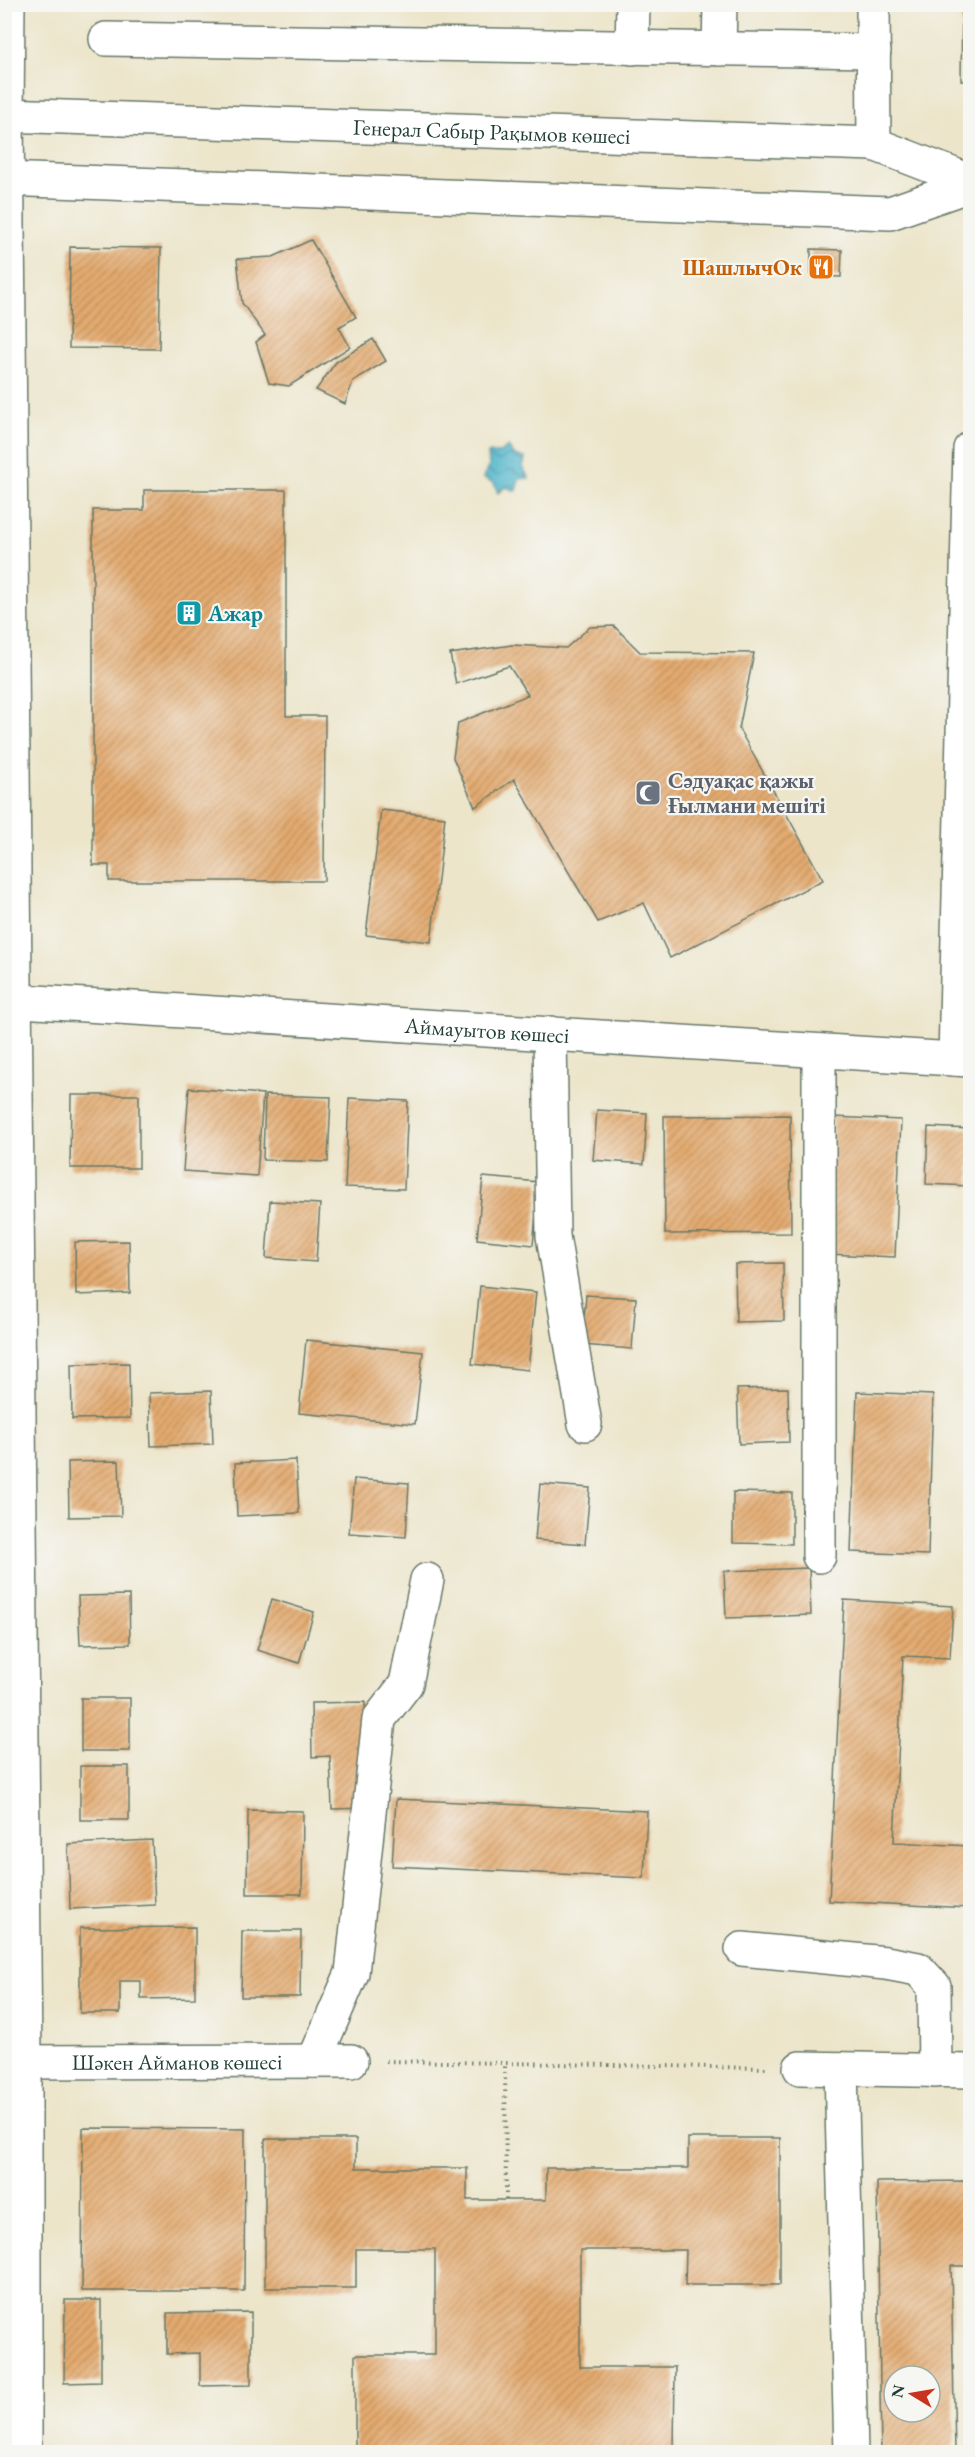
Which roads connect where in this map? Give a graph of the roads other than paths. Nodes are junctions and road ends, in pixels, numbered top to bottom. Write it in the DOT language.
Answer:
graph roads {
  1 [pos="8,4"];
  2 [pos="633,4"];
  3 [pos="720,4"];
  4 [pos="873,4"];
  5 [pos="106,39"];
  6 [pos="632,48"];
  7 [pos="719,49"];
  8 [pos="874,51"];
  9 [pos="6,115"];
  10 [pos="874,144"];
  11 [pos="6,179"];
  12 [pos="970,183"];
  13 [pos="970,449"];
  14 [pos="970,455"];
  15 [pos="966,799"];
  16 [pos="10,1000"];
  17 [pos="550,1034"];
  18 [pos="819,1051"];
  19 [pos="963,1059"];
  20 [pos="11,1182"];
  21 [pos="585,1424"];
  22 [pos="819,1556"];
  23 [pos="427,1580"];
  24 [pos="742,1949"];
  25 [pos="314,2061"];
  26 [pos="351,2061"];
  27 [pos="15,2062"];
  28 [pos="800,2068"];
  29 [pos="841,2069"];
  30 [pos="935,2071"];
  31 [pos="970,2071"];
  32 [pos="25,2452"];
  33 [pos="851,2452"];
  1 -- 9 [label="street"];
  2 -- 6 [label="street"];
  3 -- 7 [label="street"];
  4 -- 8 [label="street"];
  5 -- 6 [label="street"];
  6 -- 7 [label="street"];
  7 -- 8 [label="street"];
  8 -- 10 [label="street"];
  9 -- 10 [label="street, Генерал Сабыр Рақымов көшесі"];
  9 -- 11 [label="street"];
  10 -- 12 [label="street, Генерал Сабыр Рақымов көшесі"];
  11 -- 12 [label="street, Генерал Сабыр Рақымов көшесі"];
  11 -- 16 [label="street"];
  13 -- 14 [label="street"];
  14 -- 15 [label="street"];
  15 -- 19 [label="street"];
  16 -- 17 [label="street, Аймауытов көшесі"];
  16 -- 20 [label="street"];
  17 -- 18 [label="street, Аймауытов көшесі"];
  17 -- 21 [label="street"];
  18 -- 19 [label="street, Аймауытов көшесі"];
  18 -- 22 [label="street"];
  20 -- 27 [label="street"];
  23 -- 25 [label="street"];
  24 -- 30 [label="street"];
  25 -- 26 [label="street, Шәкен Айманов көшесі"];
  25 -- 27 [label="street, Шәкен Айманов көшесі"];
  27 -- 32 [label="street"];
  28 -- 29 [label="street"];
  29 -- 30 [label="street"];
  29 -- 33 [label="street"];
  30 -- 31 [label="street"];
}
